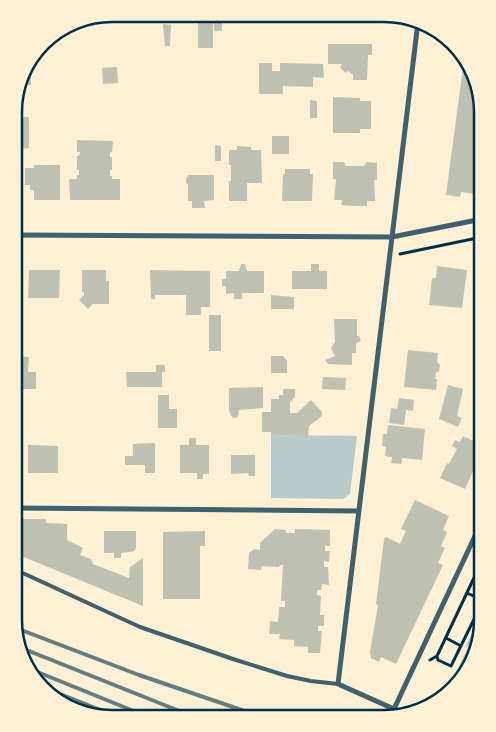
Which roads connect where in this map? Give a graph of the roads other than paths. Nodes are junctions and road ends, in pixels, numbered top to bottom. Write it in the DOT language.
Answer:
graph roads {
  1 [pos="417,29"];
  2 [pos="474,221"];
  3 [pos="22,235"];
  4 [pos="392,237"];
  5 [pos="22,508"];
  6 [pos="357,511"];
  7 [pos="473,540"];
  8 [pos="22,573"];
  9 [pos="338,684"];
  1 -- 4 [label="street"];
  2 -- 4 [label="street"];
  3 -- 4 [label="street"];
  4 -- 6 [label="street"];
  5 -- 6 [label="street"];
  6 -- 9 [label="street"];
  7 -- 9 [label="street"];
  8 -- 9 [label="lane"];
}
